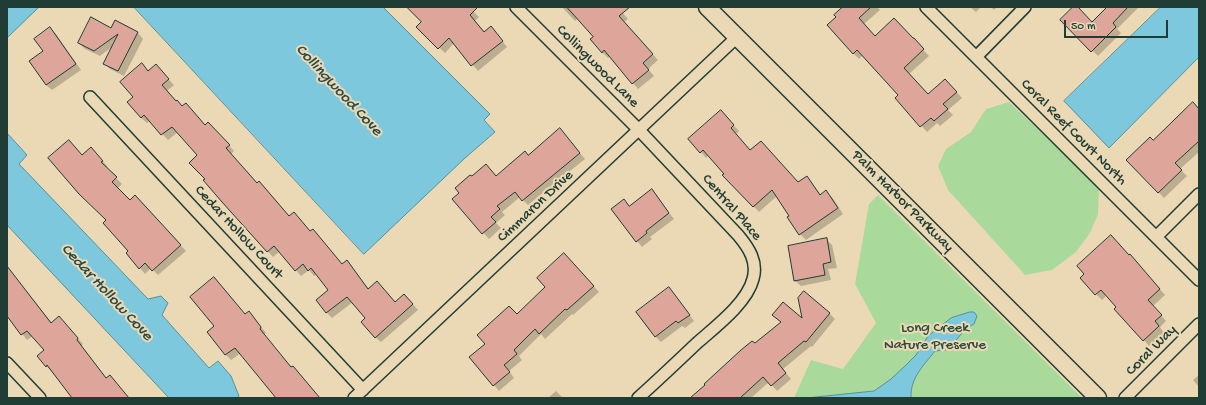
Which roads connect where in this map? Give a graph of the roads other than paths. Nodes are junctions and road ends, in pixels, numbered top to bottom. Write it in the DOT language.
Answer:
graph roads {
  1 [pos="516,7"];
  2 [pos="707,7"];
  3 [pos="926,7"];
  4 [pos="1026,7"];
  5 [pos="737,37"];
  6 [pos="976,57"];
  7 [pos="90,97"];
  8 [pos="639,130"];
  9 [pos="1199,194"];
  10 [pos="1156,237"];
  11 [pos="1199,280"];
  12 [pos="1199,324"];
  13 [pos="7,363"];
  14 [pos="363,390"];
  15 [pos="40,398"];
  16 [pos="354,398"];
  17 [pos="638,398"];
  18 [pos="1098,398"];
  19 [pos="1125,398"];
  1 -- 8 [label="street, Collingwood Lane"];
  2 -- 5 [label="street, Palm Harbor Parkway"];
  3 -- 6 [label="street, Coral Reef Court North"];
  4 -- 6 [label="street"];
  5 -- 8 [label="street, Cimmaron Drive"];
  5 -- 18 [label="street, Palm Harbor Parkway"];
  6 -- 10 [label="street, Coral Reef Court North"];
  7 -- 14 [label="street, Cedar Hollow Court"];
  8 -- 14 [label="street, Cimmaron Drive"];
  8 -- 17 [label="street, Central Place"];
  9 -- 10 [label="street"];
  10 -- 11 [label="street, Coral Reef Court North"];
  12 -- 19 [label="street, Coral Way"];
  13 -- 15 [label="street"];
  14 -- 16 [label="street, Cimmaron Drive"];
}
